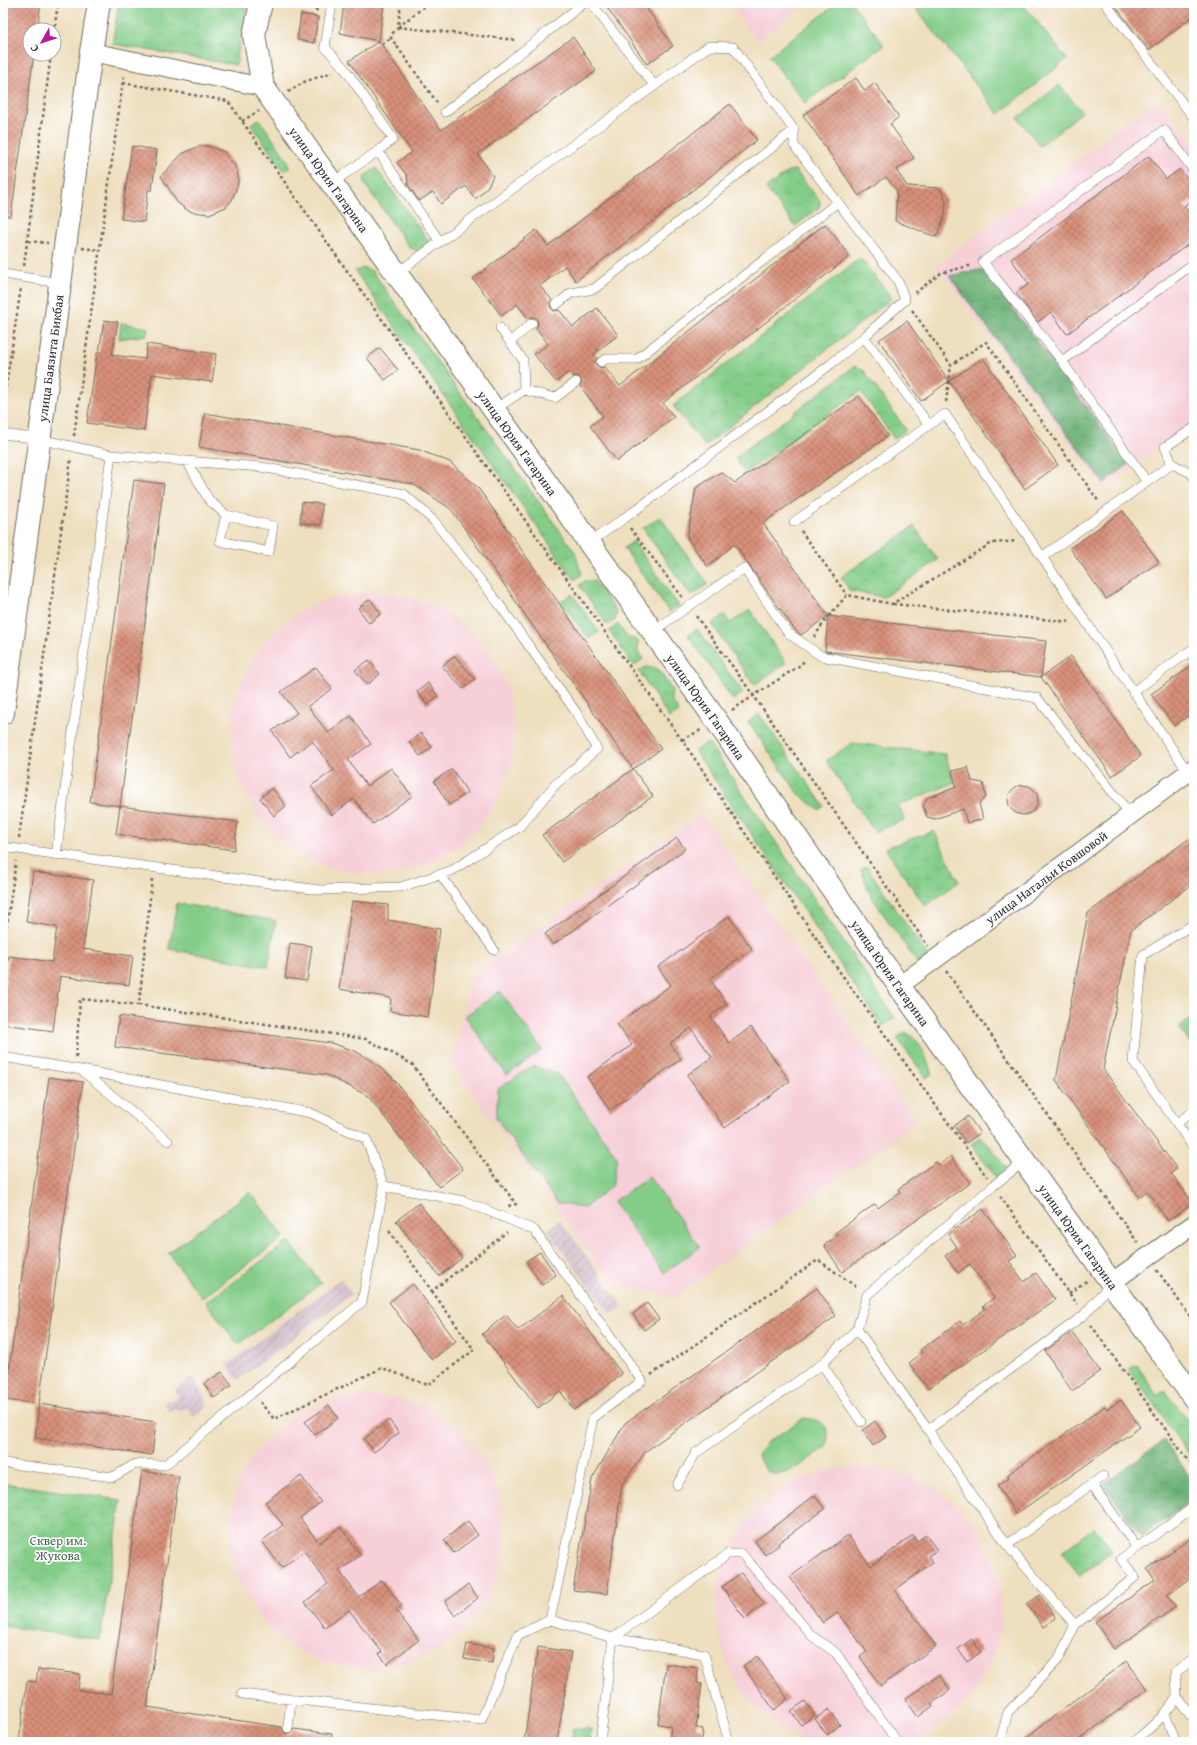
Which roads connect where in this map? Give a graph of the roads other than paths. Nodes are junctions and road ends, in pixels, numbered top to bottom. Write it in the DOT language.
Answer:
graph roads {
  1 [pos="99,3"];
  2 [pos="261,3"];
  3 [pos="332,3"];
  4 [pos="584,3"];
  5 [pos="591,3"];
  6 [pos="1105,3"];
  7 [pos="91,52"];
  8 [pos="654,85"];
  9 [pos="268,94"];
  10 [pos="445,112"];
  11 [pos="1194,118"];
  12 [pos="794,130"];
  13 [pos="378,151"];
  14 [pos="1194,171"];
  15 [pos="332,183"];
  16 [pos="838,202"];
  17 [pos="440,242"];
  18 [pos="1194,263"];
  19 [pos="3,274"];
  20 [pos="397,274"];
  21 [pos="60,283"];
  22 [pos="556,305"];
  23 [pos="532,323"];
  24 [pos="500,328"];
  25 [pos="864,337"];
  26 [pos="510,342"];
  27 [pos="1062,361"];
  28 [pos="601,362"];
  29 [pos="576,382"];
  30 [pos="524,390"];
  31 [pos="494,410"];
  32 [pos="929,425"];
  33 [pos="1194,428"];
  34 [pos="3,434"];
  35 [pos="39,439"];
  36 [pos="111,455"];
  37 [pos="187,461"];
  38 [pos="1172,464"];
  39 [pos="1194,477"];
  40 [pos="1147,482"];
  41 [pos="226,515"];
  42 [pos="794,522"];
  43 [pos="589,543"];
  44 [pos="1042,557"];
  45 [pos="652,631"];
  46 [pos="1194,648"];
  47 [pos="1133,692"];
  48 [pos="3,713"];
  49 [pos="1193,773"];
  50 [pos="1131,815"];
  51 [pos="3,847"];
  52 [pos="56,855"];
  53 [pos="440,874"];
  54 [pos="1194,924"];
  55 [pos="494,950"];
  56 [pos="899,986"];
  57 [pos="3,1057"];
  58 [pos="78,1070"];
  59 [pos="1194,1111"];
  60 [pos="1177,1124"];
  61 [pos="168,1141"];
  62 [pos="1194,1148"];
  63 [pos="1024,1162"];
  64 [pos="384,1186"];
  65 [pos="1194,1224"];
  66 [pos="1112,1282"];
  67 [pos="857,1329"];
  68 [pos="822,1364"];
  69 [pos="1194,1398"];
  70 [pos="861,1422"];
  71 [pos="928,1430"];
  72 [pos="3,1463"];
  73 [pos="1103,1476"];
  74 [pos="1092,1484"];
  75 [pos="677,1485"];
  76 [pos="1194,1507"];
  77 [pos="1006,1545"];
  78 [pos="1137,1548"];
  79 [pos="550,1620"];
  80 [pos="1075,1625"];
  81 [pos="613,1638"];
  82 [pos="1194,1659"];
  83 [pos="242,1694"];
  84 [pos="1177,1697"];
  85 [pos="291,1700"];
  86 [pos="1165,1714"];
  87 [pos="1194,1720"];
  88 [pos="288,1728"];
  89 [pos="600,1742"];
  90 [pos="729,1742"];
  91 [pos="896,1742"];
  92 [pos="1000,1742"];
  93 [pos="1134,1742"];
  94 [pos="1172,1742"];
  1 -- 7 [label="main road, улица Баязита Бикбая"];
  2 -- 9 [label="main road, улица Юрия Гагарина"];
  3 -- 13 [label="lane"];
  4 -- 10 [label="lane"];
  5 -- 8 [label="lane"];
  6 -- 11 [label="lane"];
  7 -- 9 [label="street"];
  7 -- 21 [label="main road, улица Баязита Бикбая"];
  8 -- 12 [label="lane"];
  8 -- 17 [label="lane"];
  9 -- 15 [label="main road, улица Юрия Гагарина"];
  12 -- 16 [label="lane"];
  12 -- 22 [label="lane"];
  13 -- 15 [label="lane"];
  13 -- 17 [label="lane"];
  14 -- 27 [label="lane"];
  15 -- 20 [label="main road, улица Юрия Гагарина"];
  16 -- 25 [label="lane"];
  16 -- 28 [label="lane"];
  17 -- 20 [label="lane"];
  18 -- 27 [label="lane"];
  19 -- 21 [label="lane"];
  20 -- 31 [label="main road, улица Юрия Гагарина"];
  21 -- 35 [label="main road, улица Баязита Бикбая"];
  23 -- 26 [label="lane"];
  24 -- 26 [label="lane"];
  25 -- 32 [label="lane"];
  25 -- 43 [label="lane"];
  26 -- 30 [label="lane"];
  27 -- 40 [label="lane"];
  29 -- 30 [label="lane"];
  30 -- 31 [label="lane"];
  31 -- 43 [label="main road, улица Юрия Гагарина"];
  32 -- 42 [label="lane"];
  32 -- 44 [label="lane"];
  33 -- 38 [label="lane"];
  34 -- 35 [label="lane"];
  35 -- 36 [label="lane"];
  35 -- 48 [label="main road, улица Баязита Бикбая"];
  36 -- 37 [label="lane"];
  36 -- 52 [label="lane"];
  37 -- 41 [label="lane"];
  37 -- 53 [label="lane"];
  38 -- 39 [label="lane"];
  38 -- 40 [label="lane"];
  40 -- 44 [label="lane"];
  41 -- 41 [label="lane"];
  43 -- 45 [label="main road, улица Юрия Гагарина"];
  44 -- 47 [label="lane"];
  45 -- 50 [label="lane"];
  45 -- 56 [label="main road, улица Юрия Гагарина"];
  46 -- 47 [label="lane"];
  47 -- 49 [label="lane"];
  49 -- 50 [label="street, улица Натальи Ковшовой"];
  50 -- 56 [label="street, улица Натальи Ковшовой"];
  51 -- 52 [label="lane"];
  52 -- 53 [label="lane"];
  53 -- 55 [label="lane"];
  54 -- 60 [label="lane"];
  56 -- 63 [label="main road, улица Юрия Гагарина"];
  57 -- 58 [label="lane"];
  58 -- 61 [label="lane"];
  58 -- 64 [label="lane"];
  59 -- 60 [label="lane"];
  60 -- 62 [label="lane"];
  63 -- 66 [label="main road, улица Юрия Гагарина"];
  63 -- 67 [label="lane"];
  64 -- 72 [label="lane"];
  64 -- 79 [label="lane"];
  65 -- 66 [label="street"];
  66 -- 69 [label="main road, улица Юрия Гагарина"];
  66 -- 71 [label="lane"];
  67 -- 68 [label="lane"];
  67 -- 71 [label="lane"];
  68 -- 70 [label="lane"];
  68 -- 75 [label="lane"];
  71 -- 77 [label="lane"];
  73 -- 74 [label="lane"];
  74 -- 77 [label="lane"];
  74 -- 78 [label="lane"];
  76 -- 78 [label="lane"];
  77 -- 80 [label="lane"];
  78 -- 80 [label="lane"];
  79 -- 81 [label="lane"];
  79 -- 85 [label="lane"];
  80 -- 92 [label="lane"];
  81 -- 89 [label="lane"];
  81 -- 90 [label="lane"];
  81 -- 91 [label="lane"];
  82 -- 84 [label="lane"];
  83 -- 85 [label="lane"];
  84 -- 86 [label="lane"];
  84 -- 87 [label="lane"];
  85 -- 88 [label="lane"];
  86 -- 93 [label="lane"];
  86 -- 94 [label="lane"];
}
